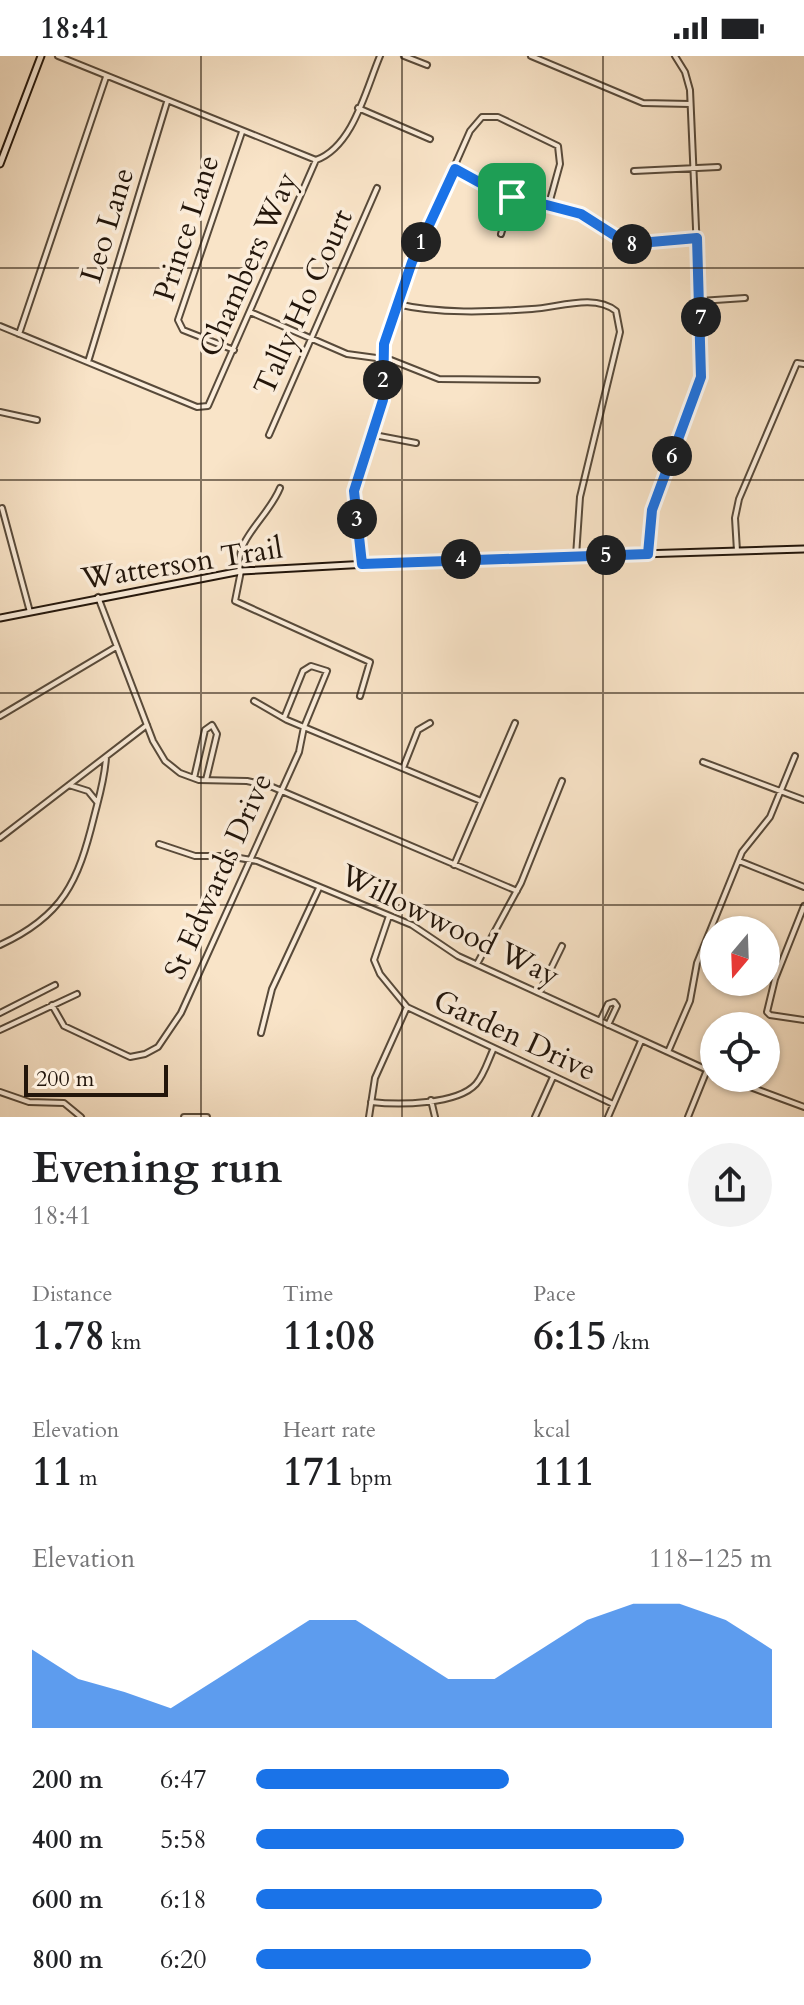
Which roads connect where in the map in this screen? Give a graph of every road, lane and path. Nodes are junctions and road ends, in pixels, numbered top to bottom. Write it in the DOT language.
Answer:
graph roads {
  1 [pos="41,56"];
  2 [pos="58,56"];
  3 [pos="380,56"];
  4 [pos="404,56"];
  5 [pos="531,56"];
  6 [pos="675,56"];
  7 [pos="427,65"];
  8 [pos="106,77"];
  9 [pos="167,102"];
  10 [pos="690,104"];
  11 [pos="358,108"];
  12 [pos="242,132"];
  13 [pos="430,139"];
  14 [pos="0,141"];
  15 [pos="7,145"];
  16 [pos="316,160"];
  17 [pos="0,164"];
  18 [pos="718,167"];
  19 [pos="694,168"];
  20 [pos="455,169"];
  21 [pos="634,171"];
  22 [pos="377,188"];
  23 [pos="512,197"];
  24 [pos="549,204"];
  25 [pos="501,234"];
  26 [pos="697,238"];
  27 [pos="745,298"];
  28 [pos="700,301"];
  29 [pos="397,304"];
  30 [pos="250,312"];
  31 [pos="0,326"];
  32 [pos="19,334"];
  33 [pos="311,339"];
  34 [pos="234,350"];
  35 [pos="381,359"];
  36 [pos="88,362"];
  37 [pos="804,364"];
  38 [pos="537,380"];
  39 [pos="0,412"];
  40 [pos="37,420"];
  41 [pos="269,435"];
  42 [pos="374,435"];
  43 [pos="416,443"];
  44 [pos="280,488"];
  45 [pos="2,508"];
  46 [pos="804,549"];
  47 [pos="737,551"];
  48 [pos="648,554"];
  49 [pos="576,556"];
  50 [pos="362,564"];
  51 [pos="240,571"];
  52 [pos="98,597"];
  53 [pos="30,612"];
  54 [pos="0,618"];
  55 [pos="116,647"];
  56 [pos="360,696"];
  57 [pos="254,701"];
  58 [pos="0,716"];
  59 [pos="284,718"];
  60 [pos="430,723"];
  61 [pos="515,723"];
  62 [pos="147,725"];
  63 [pos="304,727"];
  64 [pos="795,756"];
  65 [pos="106,757"];
  66 [pos="703,762"];
  67 [pos="403,768"];
  68 [pos="194,778"];
  69 [pos="206,781"];
  70 [pos="562,781"];
  71 [pos="69,785"];
  72 [pos="280,791"];
  73 [pos="781,791"];
  74 [pos="804,800"];
  75 [pos="481,801"];
  76 [pos="97,802"];
  77 [pos="1,836"];
  78 [pos="159,844"];
  79 [pos="250,859"];
  80 [pos="739,861"];
  81 [pos="454,865"];
  82 [pos="320,887"];
  83 [pos="804,887"];
  84 [pos="517,891"];
  85 [pos="804,906"];
  86 [pos="389,916"];
  87 [pos="0,945"];
  88 [pos="562,946"];
  89 [pos="477,964"];
  90 [pos="55,985"];
  91 [pos="539,993"];
  92 [pos="77,994"];
  93 [pos="52,1005"];
  94 [pos="407,1007"];
  95 [pos="0,1013"];
  96 [pos="804,1020"];
  97 [pos="600,1021"];
  98 [pos="608,1025"];
  99 [pos="0,1030"];
  100 [pos="261,1033"];
  101 [pos="641,1041"];
  102 [pos="493,1050"];
  103 [pos="668,1052"];
  104 [pos="700,1067"];
  105 [pos="553,1077"];
  106 [pos="700,1087"];
  107 [pos="0,1092"];
  108 [pos="764,1092"];
  109 [pos="431,1100"];
  110 [pos="371,1102"];
  111 [pos="613,1104"];
  112 [pos="804,1107"];
  113 [pos="81,1117"];
  114 [pos="184,1117"];
  115 [pos="207,1117"];
  116 [pos="369,1117"];
  117 [pos="435,1117"];
  118 [pos="535,1117"];
  119 [pos="608,1117"];
  120 [pos="688,1117"];
  1 -- 15 [label="main road"];
  2 -- 8 [label="street"];
  3 -- 11 [label="street, Chambers Way"];
  4 -- 7 [label="street"];
  5 -- 10 [label="street"];
  6 -- 10 [label="street"];
  8 -- 9 [label="street"];
  8 -- 32 [label="street"];
  9 -- 12 [label="street"];
  9 -- 36 [label="street, Leo Lane"];
  10 -- 19 [label="street"];
  11 -- 13 [label="street"];
  11 -- 16 [label="street, Chambers Way"];
  12 -- 16 [label="street"];
  12 -- 34 [label="street, Prince Lane"];
  14 -- 15 [label="street"];
  15 -- 17 [label="main road"];
  16 -- 30 [label="street, Chambers Way"];
  18 -- 19 [label="street"];
  19 -- 21 [label="street"];
  19 -- 26 [label="street"];
  20 -- 23 [label="street"];
  20 -- 24 [label="street"];
  20 -- 29 [label="street"];
  22 -- 33 [label="street, Tally Ho Court"];
  23 -- 24 [label="street"];
  23 -- 25 [label="street"];
  24 -- 26 [label="street"];
  26 -- 28 [label="street"];
  27 -- 28 [label="street"];
  28 -- 48 [label="street"];
  29 -- 35 [label="street"];
  29 -- 49 [label="street"];
  30 -- 33 [label="street"];
  30 -- 34 [label="street, Chambers Way"];
  31 -- 32 [label="street"];
  32 -- 36 [label="street"];
  33 -- 35 [label="street"];
  33 -- 41 [label="street, Tally Ho Court"];
  34 -- 36 [label="street, Chambers Way"];
  35 -- 38 [label="street"];
  35 -- 42 [label="street"];
  37 -- 47 [label="street"];
  39 -- 40 [label="street"];
  42 -- 43 [label="street"];
  42 -- 50 [label="street"];
  44 -- 51 [label="street"];
  45 -- 53 [label="street"];
  46 -- 47 [label="main road, Watterson Trail"];
  47 -- 48 [label="main road, Watterson Trail"];
  48 -- 49 [label="main road, Watterson Trail"];
  49 -- 50 [label="main road, Watterson Trail"];
  50 -- 51 [label="main road, Watterson Trail"];
  51 -- 52 [label="main road, Watterson Trail"];
  51 -- 56 [label="street"];
  52 -- 53 [label="main road, Watterson Trail"];
  52 -- 55 [label="street"];
  53 -- 54 [label="main road, Watterson Trail"];
  55 -- 58 [label="street"];
  55 -- 62 [label="street"];
  57 -- 59 [label="street"];
  59 -- 63 [label="street"];
  59 -- 63 [label="street, St Edwards Drive"];
  60 -- 67 [label="street"];
  61 -- 75 [label="street"];
  62 -- 65 [label="street"];
  62 -- 68 [label="street"];
  63 -- 67 [label="street"];
  63 -- 72 [label="street, St Edwards Drive"];
  64 -- 73 [label="street"];
  65 -- 71 [label="street"];
  65 -- 76 [label="street"];
  66 -- 73 [label="street"];
  67 -- 75 [label="street"];
  68 -- 69 [label="street"];
  68 -- 69 [label="street"];
  69 -- 72 [label="street"];
  70 -- 84 [label="street"];
  71 -- 76 [label="street"];
  71 -- 77 [label="street"];
  72 -- 79 [label="street, St Edwards Drive"];
  72 -- 81 [label="street"];
  73 -- 74 [label="street"];
  73 -- 80 [label="street"];
  75 -- 81 [label="street"];
  76 -- 87 [label="street"];
  78 -- 79 [label="street, Willowwood Way"];
  79 -- 82 [label="street, Willowwood Way"];
  79 -- 93 [label="street, St Edwards Drive"];
  80 -- 83 [label="street"];
  80 -- 103 [label="street"];
  81 -- 84 [label="street"];
  82 -- 86 [label="street, Willowwood Way"];
  82 -- 100 [label="street"];
  84 -- 89 [label="street"];
  85 -- 96 [label="street"];
  86 -- 89 [label="street, Willowwood Way"];
  86 -- 94 [label="street, Garden Drive"];
  88 -- 91 [label="street"];
  89 -- 91 [label="street, Willowwood Way"];
  90 -- 95 [label="street"];
  91 -- 97 [label="street, Willowwood Way"];
  92 -- 93 [label="street"];
  93 -- 99 [label="street"];
  94 -- 102 [label="street, Garden Drive"];
  94 -- 110 [label="street"];
  97 -- 98 [label="street, Willowwood Way"];
  97 -- 98 [label="street"];
  98 -- 101 [label="street, Willowwood Way"];
  101 -- 103 [label="street, Willowwood Way"];
  101 -- 111 [label="street"];
  102 -- 105 [label="street, Garden Drive"];
  102 -- 109 [label="street"];
  103 -- 104 [label="street, Willowwood Way"];
  105 -- 111 [label="street, Garden Drive"];
  105 -- 118 [label="street"];
  106 -- 120 [label="street"];
  107 -- 113 [label="street"];
  108 -- 112 [label="street"];
  109 -- 110 [label="street"];
  109 -- 117 [label="street"];
  110 -- 116 [label="street"];
  111 -- 119 [label="street"];
  114 -- 115 [label="street"];
}
